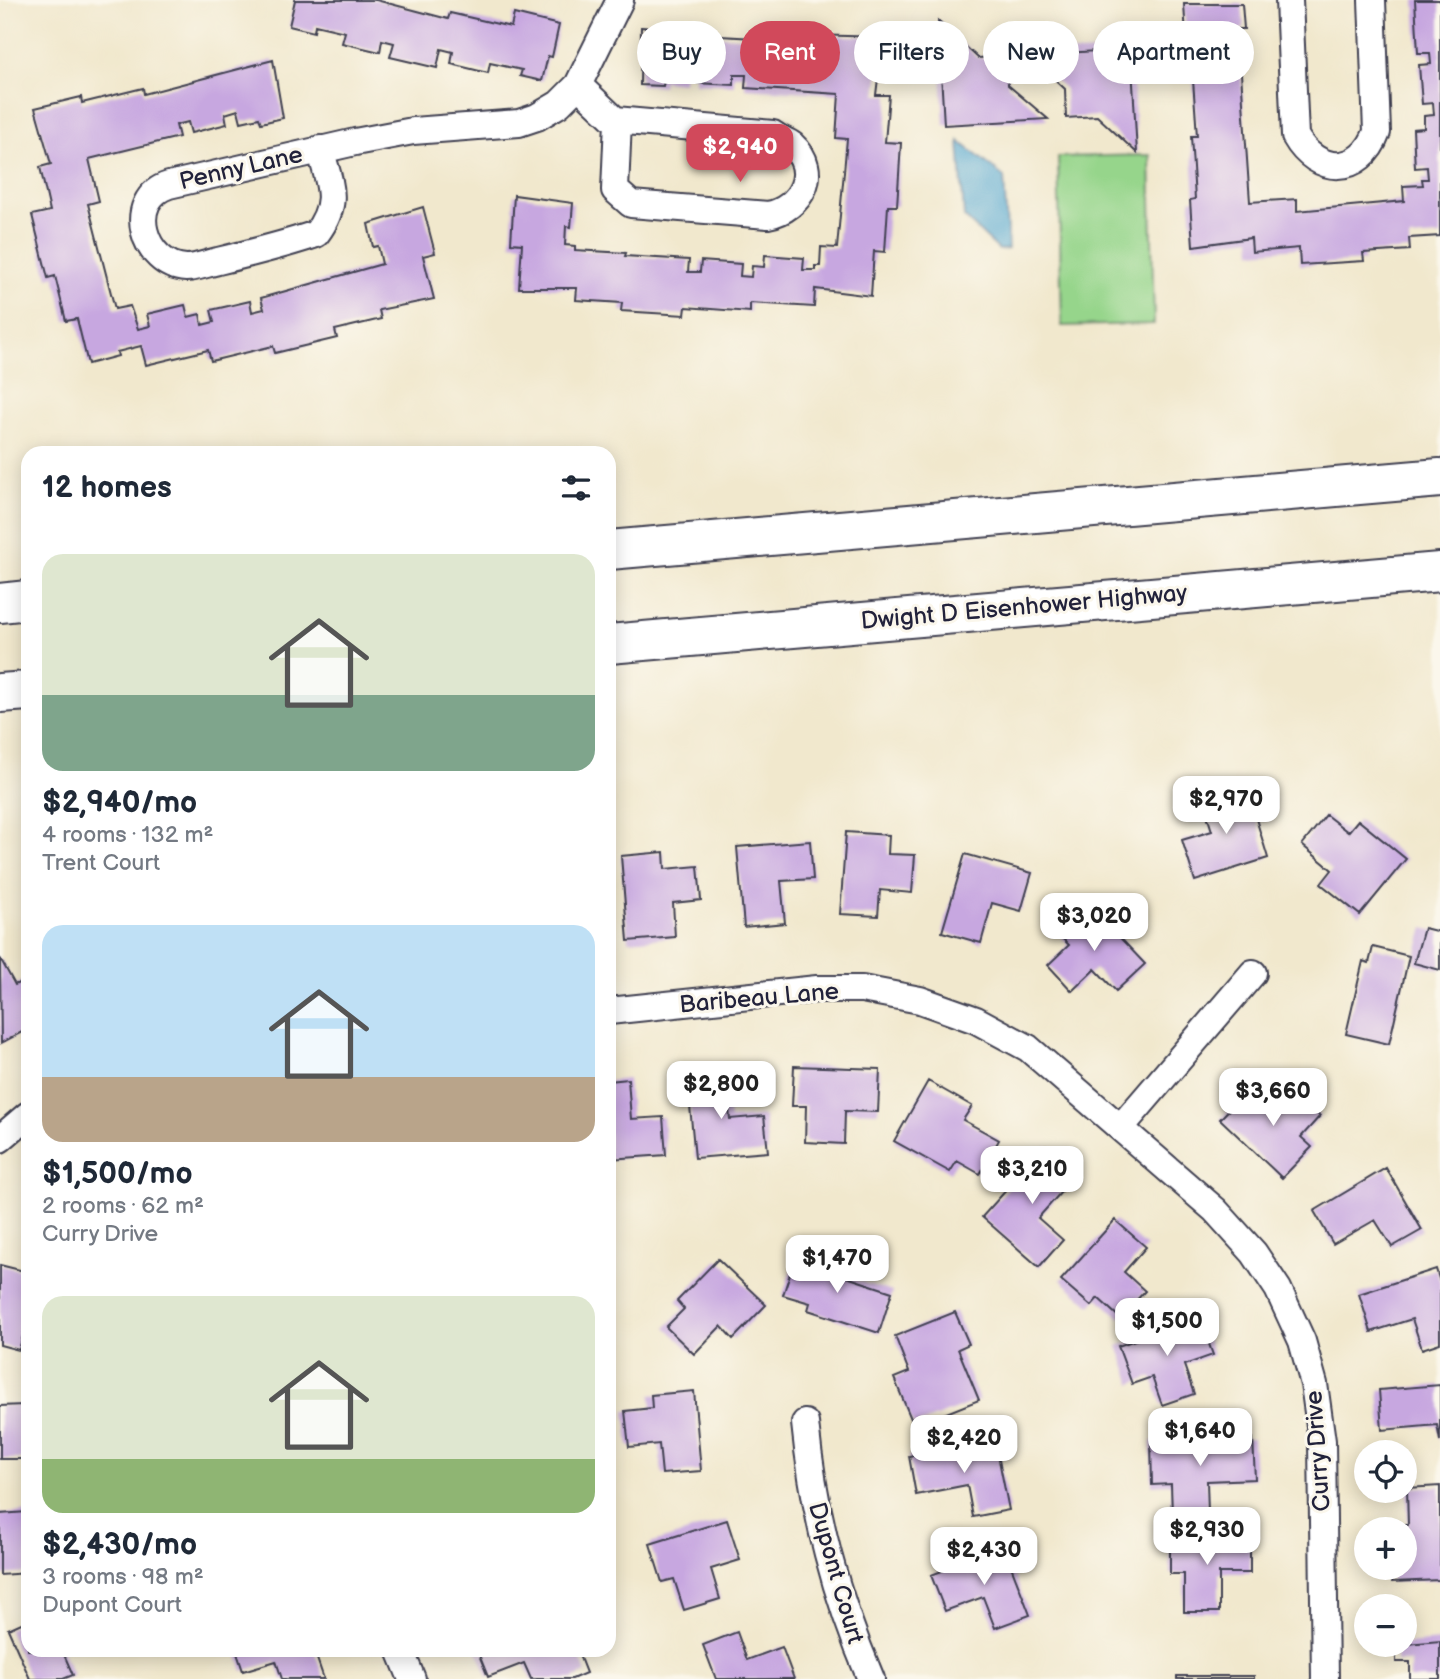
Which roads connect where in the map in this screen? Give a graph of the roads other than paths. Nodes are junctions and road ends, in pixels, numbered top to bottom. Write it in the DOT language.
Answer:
graph roads {
  1 [pos="620,0"];
  2 [pos="1289,0"];
  3 [pos="1372,0"];
  4 [pos="578,85"];
  5 [pos="618,121"];
  6 [pos="320,149"];
  7 [pos="1440,478"];
  8 [pos="616,549"];
  9 [pos="1440,572"];
  10 [pos="21,601"];
  11 [pos="0,603"];
  12 [pos="616,643"];
  13 [pos="21,692"];
  14 [pos="0,693"];
  15 [pos="1254,972"];
  16 [pos="616,1011"];
  17 [pos="21,1121"];
  18 [pos="1121,1127"];
  19 [pos="0,1139"];
  20 [pos="805,1423"];
  21 [pos="403,1657"];
  22 [pos="412,1679"];
  23 [pos="871,1679"];
  24 [pos="1325,1679"];
  1 -- 4 [label="street, Penny Lane"];
  2 -- 3 [label="street"];
  4 -- 5 [label="street"];
  4 -- 6 [label="street, Penny Lane"];
  5 -- 5 [label="street"];
  6 -- 6 [label="street, Penny Lane"];
  7 -- 8 [label="highway"];
  9 -- 12 [label="highway, Dwight D Eisenhower Highway"];
  10 -- 11 [label="highway"];
  13 -- 14 [label="highway"];
  15 -- 18 [label="street"];
  16 -- 18 [label="street, Baribeau Lane"];
  17 -- 19 [label="street"];
  18 -- 24 [label="street, Curry Drive"];
  20 -- 23 [label="street, Dupont Court"];
  21 -- 22 [label="street"];
}
